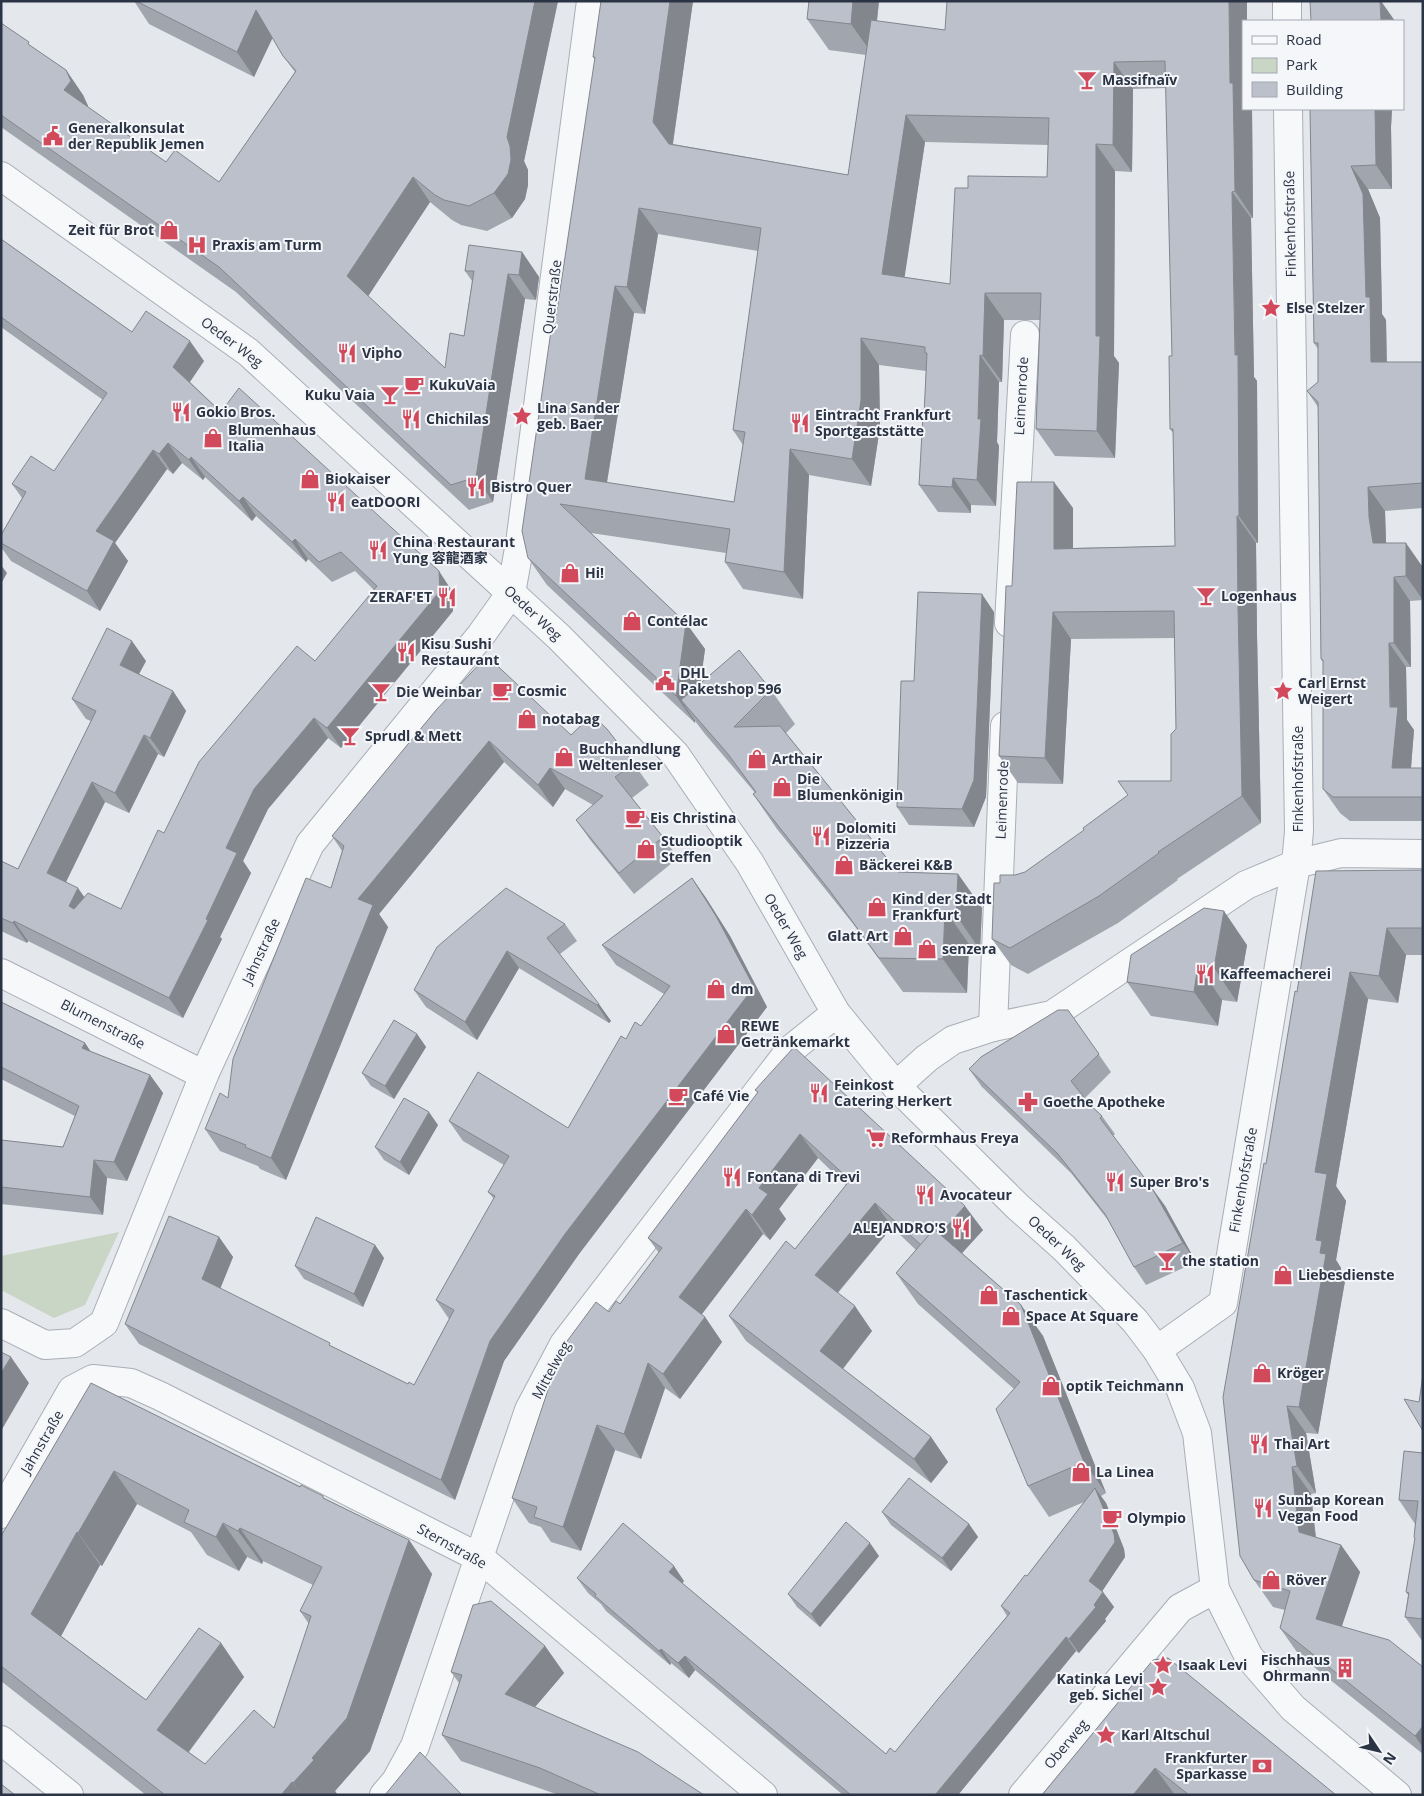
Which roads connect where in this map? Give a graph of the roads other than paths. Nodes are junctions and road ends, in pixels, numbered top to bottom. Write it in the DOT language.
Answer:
graph roads {
  1 [pos="591,1"];
  2 [pos="1287,1"];
  3 [pos="1287,20"];
  4 [pos="1288,110"];
  5 [pos="1,176"];
  6 [pos="1025,335"];
  7 [pos="511,593"];
  8 [pos="1008,643"];
  9 [pos="1006,702"];
  10 [pos="1423,854"];
  11 [pos="1296,864"];
  12 [pos="1,973"];
  13 [pos="836,1013"];
  14 [pos="992,1027"];
  15 [pos="204,1075"];
  16 [pos="896,1086"];
  17 [pos="1,1323"];
  18 [pos="1157,1350"];
  19 [pos="93,1379"];
  20 [pos="1,1514"];
  21 [pos="480,1558"];
  22 [pos="1215,1589"];
  23 [pos="1,1740"];
  24 [pos="69,1795"];
  25 [pos="384,1795"];
  26 [pos="763,1795"];
  27 [pos="1023,1795"];
  28 [pos="1397,1795"];
  1 -- 7 [label="street, Querstraße"];
  2 -- 3 [label="street"];
  4 -- 11 [label="street, Finkenhofstraße"];
  5 -- 7 [label="street, Oeder Weg"];
  6 -- 8 [label="street, Leimenrode"];
  7 -- 13 [label="street, Oeder Weg"];
  7 -- 15 [label="street, Jahnstraße"];
  9 -- 14 [label="street, Leimenrode"];
  10 -- 11 [label="street"];
  11 -- 14 [label="street"];
  11 -- 18 [label="street, Finkenhofstraße"];
  12 -- 15 [label="street, Blumenstraße"];
  13 -- 16 [label="street, Oeder Weg"];
  13 -- 21 [label="street, Mittelweg"];
  14 -- 16 [label="street"];
  15 -- 17 [label="street, Jahnstraße"];
  16 -- 18 [label="street, Oeder Weg"];
  18 -- 22 [label="street, Oeder Weg"];
  19 -- 20 [label="street, Jahnstraße"];
  19 -- 21 [label="street, Sternstraße"];
  21 -- 25 [label="street, Mittelweg"];
  21 -- 26 [label="street, Sternstraße"];
  22 -- 27 [label="street, Oberweg"];
  22 -- 28 [label="street, Oeder Weg"];
  23 -- 24 [label="street"];
}
